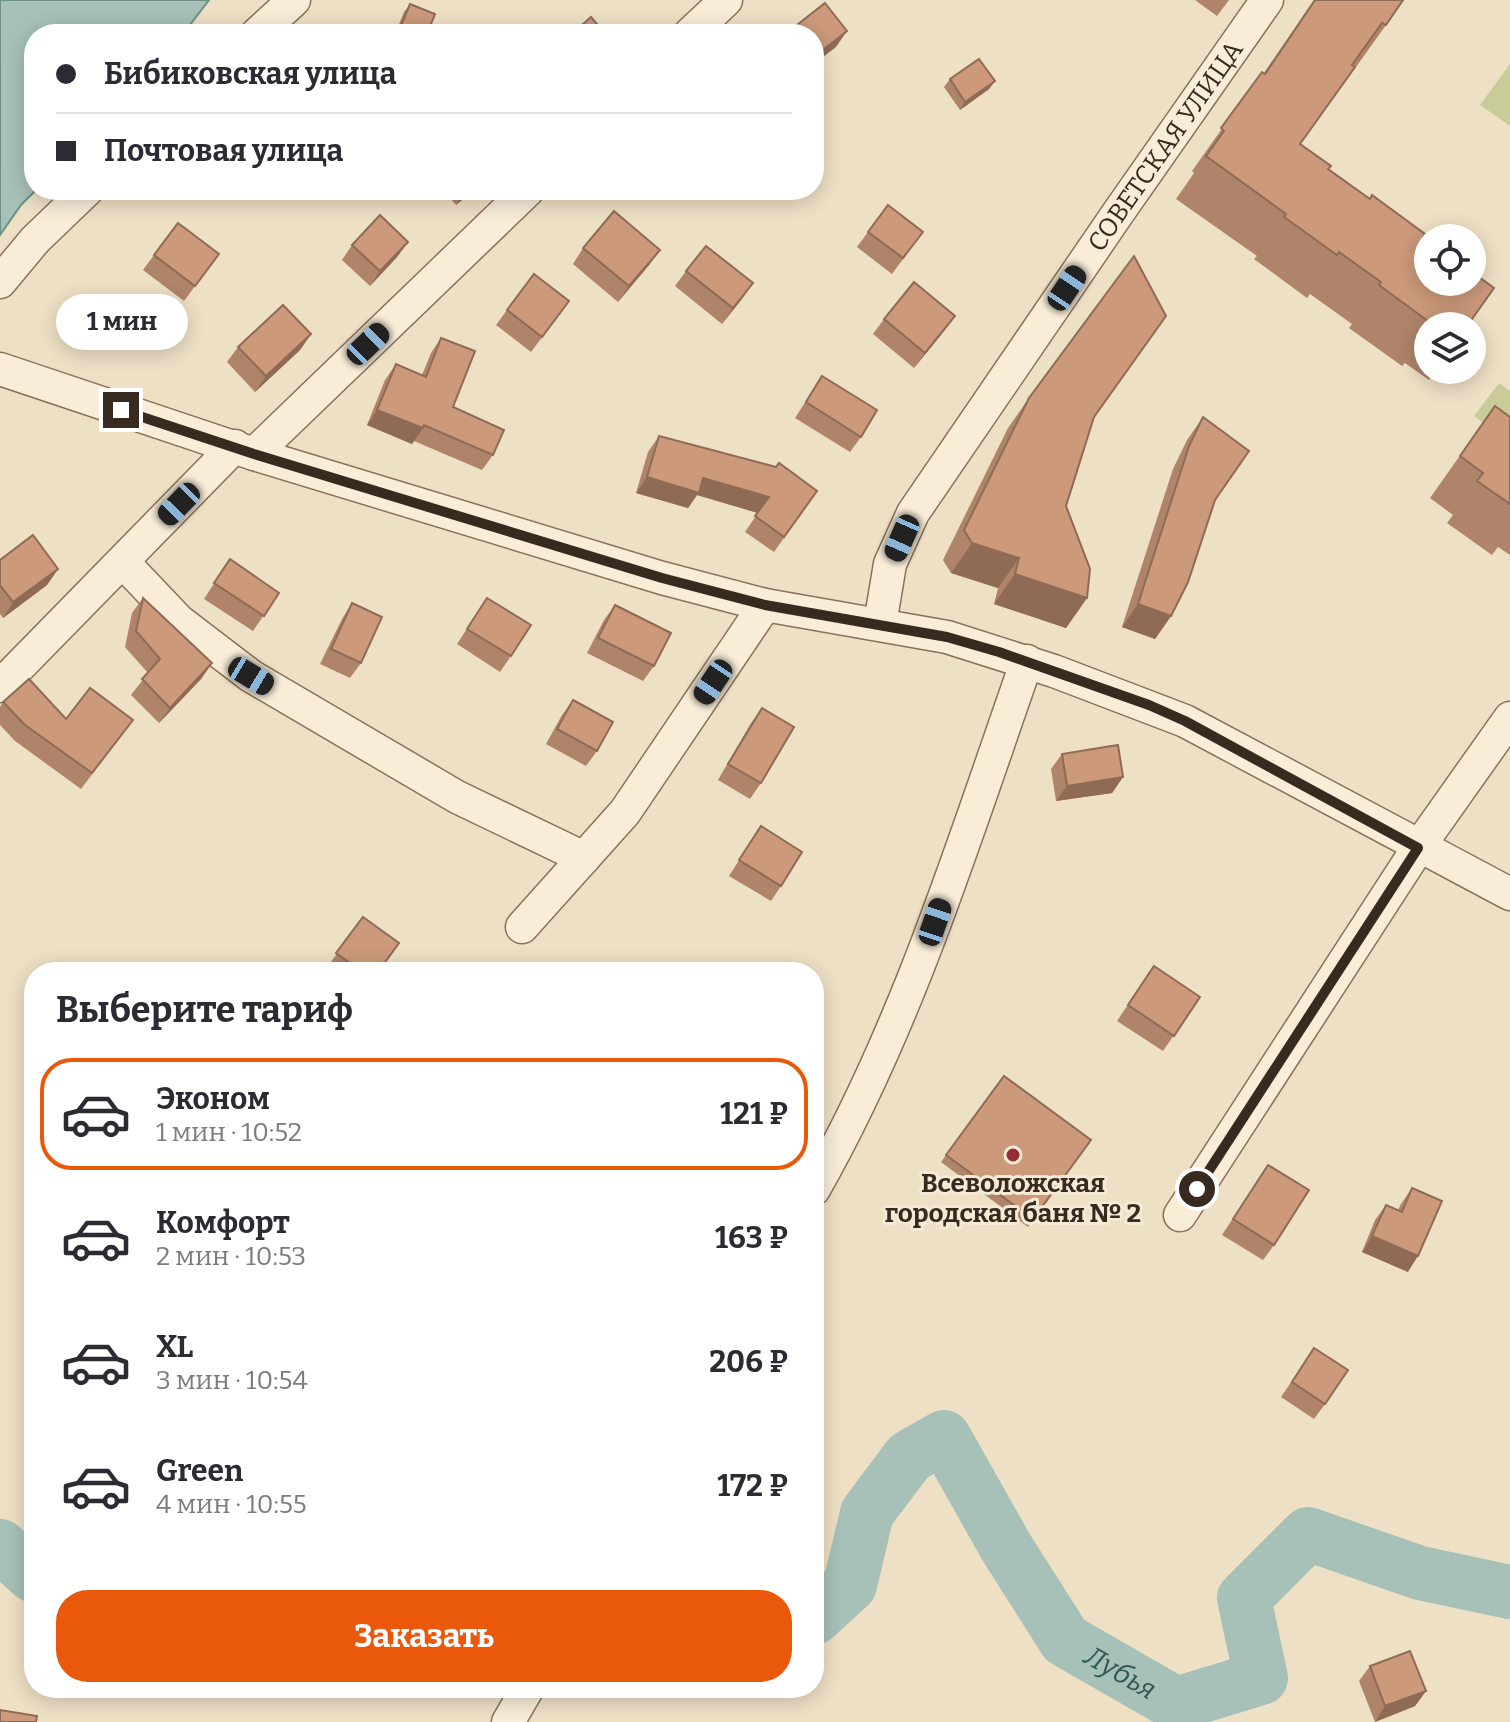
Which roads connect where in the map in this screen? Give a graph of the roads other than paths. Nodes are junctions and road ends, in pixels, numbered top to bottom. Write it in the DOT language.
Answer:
graph roads {
  1 [pos="294,0"];
  2 [pos="726,0"];
  3 [pos="1267,0"];
  4 [pos="268,24"];
  5 [pos="701,24"];
  6 [pos="77,200"];
  7 [pos="517,200"];
  8 [pos="0,282"];
  9 [pos="2,373"];
  10 [pos="244,450"];
  11 [pos="123,562"];
  12 [pos="765,605"];
  13 [pos="880,624"];
  14 [pos="1027,661"];
  15 [pos="0,686"];
  16 [pos="1510,718"];
  17 [pos="1418,848"];
  18 [pos="584,858"];
  19 [pos="1510,894"];
  20 [pos="522,927"];
  21 [pos="824,1172"];
  22 [pos="1180,1215"];
  23 [pos="522,1698"];
  24 [pos="508,1722"];
  1 -- 4 [label="street"];
  2 -- 5 [label="street"];
  3 -- 13 [label="street, СОВЕТСКАЯ УЛИЦА"];
  6 -- 8 [label="street"];
  7 -- 10 [label="street"];
  9 -- 10 [label="street"];
  10 -- 11 [label="street"];
  10 -- 12 [label="street"];
  11 -- 15 [label="street"];
  11 -- 18 [label="street"];
  12 -- 13 [label="street"];
  12 -- 18 [label="street"];
  13 -- 14 [label="street"];
  14 -- 17 [label="street"];
  14 -- 21 [label="street"];
  16 -- 17 [label="street"];
  17 -- 19 [label="street"];
  17 -- 22 [label="street"];
  18 -- 20 [label="street"];
  23 -- 24 [label="street"];
}
